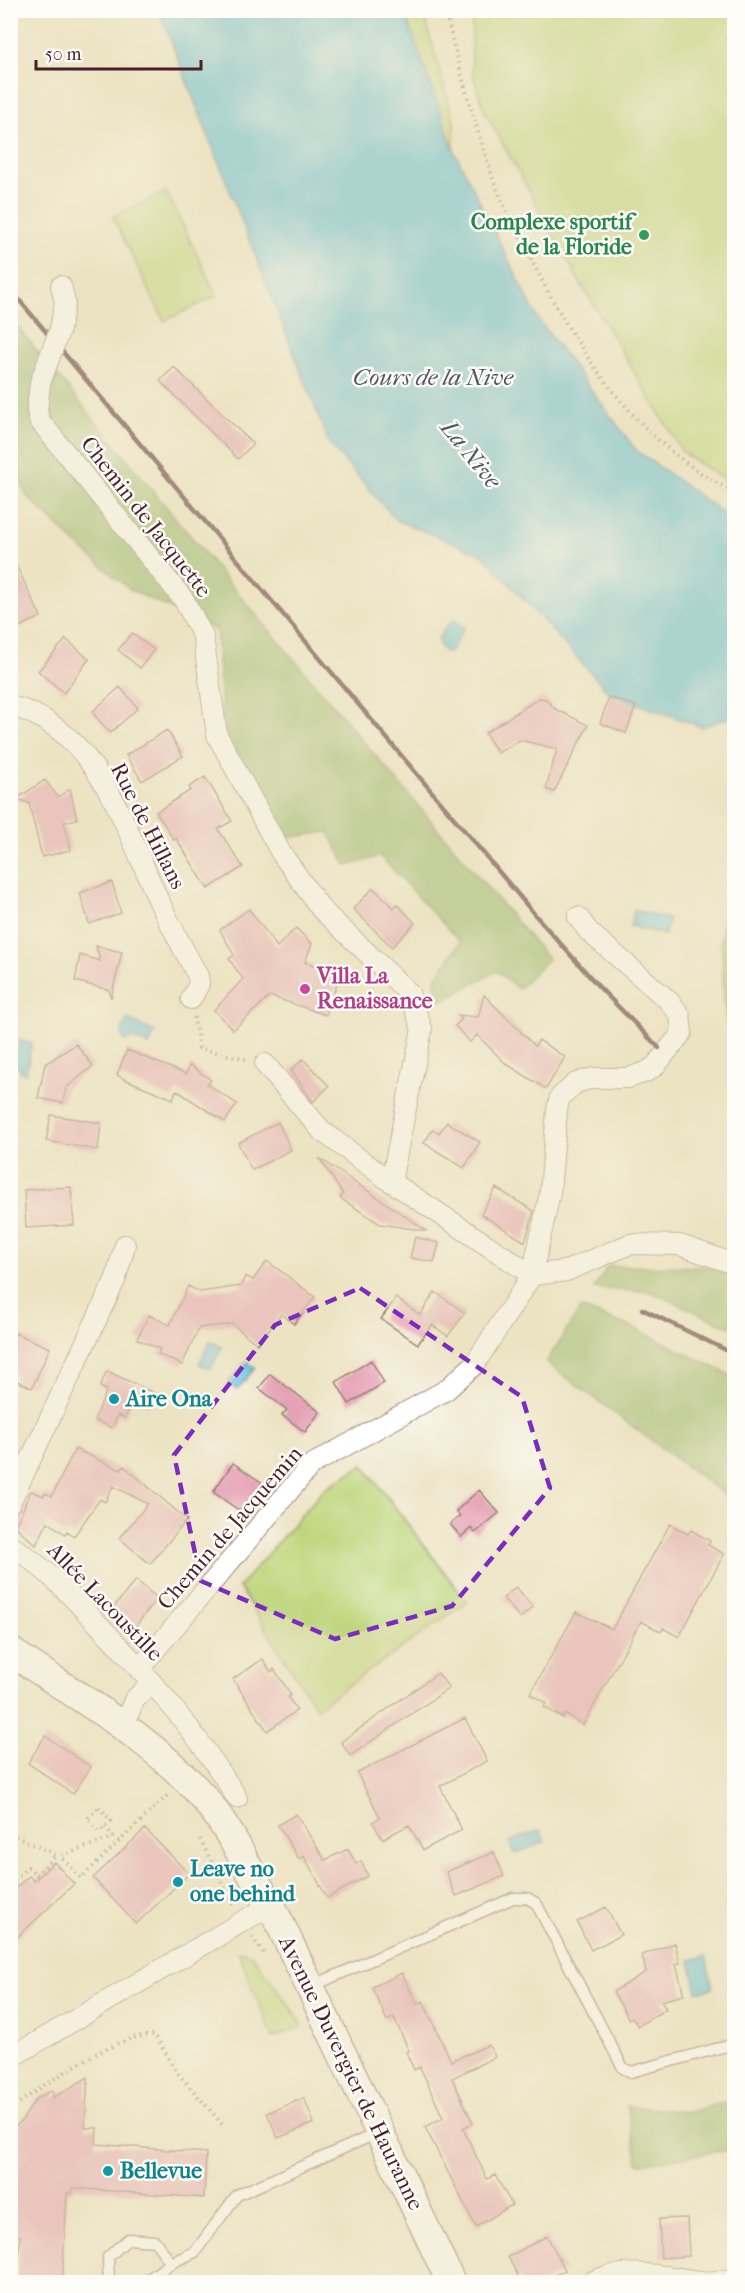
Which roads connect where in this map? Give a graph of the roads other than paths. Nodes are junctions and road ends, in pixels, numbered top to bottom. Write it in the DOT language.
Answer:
graph roads {
  1 [pos="61,286"];
  2 [pos="10,706"];
  3 [pos="578,917"];
  4 [pos="191,999"];
  5 [pos="265,1064"];
  6 [pos="391,1182"];
  7 [pos="125,1245"];
  8 [pos="735,1264"];
  9 [pos="532,1275"];
  10 [pos="10,1503"];
  11 [pos="15,1551"];
  12 [pos="10,1651"];
  13 [pos="145,1677"];
  14 [pos="124,1726"];
  15 [pos="237,1798"];
  16 [pos="271,1905"];
  17 [pos="311,1987"];
  18 [pos="735,2044"];
  19 [pos="10,2058"];
  20 [pos="381,2132"];
  21 [pos="171,2263"];
  22 [pos="735,2279"];
  23 [pos="109,2283"];
  24 [pos="144,2283"];
  25 [pos="451,2283"];
  26 [pos="591,2283"];
  27 [pos="708,2283"];
  1 -- 6 [label="street, Chemin de Jacquette, bridge"];
  2 -- 4 [label="street, Rue de Hillans"];
  3 -- 9 [label="street, Chemin de Jacquemin"];
  5 -- 6 [label="street"];
  6 -- 9 [label="street"];
  7 -- 10 [label="street"];
  8 -- 9 [label="street"];
  9 -- 13 [label="street, Chemin de Jacquemin"];
  11 -- 13 [label="street, Allée Lacoustille"];
  12 -- 14 [label="main road, Avenue Duvergier de Hauranne"];
  13 -- 14 [label="street, Allée Lacoustille"];
  13 -- 15 [label="street, Allée Lacoustille"];
  14 -- 16 [label="main road, Avenue Duvergier de Hauranne"];
  16 -- 17 [label="main road, Avenue Duvergier de Hauranne"];
  16 -- 19 [label="street"];
  17 -- 18 [label="lane"];
  17 -- 20 [label="main road, Avenue Duvergier de Hauranne"];
  20 -- 21 [label="lane"];
  20 -- 25 [label="main road, Avenue Duvergier de Hauranne"];
  21 -- 23 [label="lane"];
  21 -- 24 [label="lane"];
  22 -- 27 [label="street"];
  26 -- 27 [label="street"];
}
